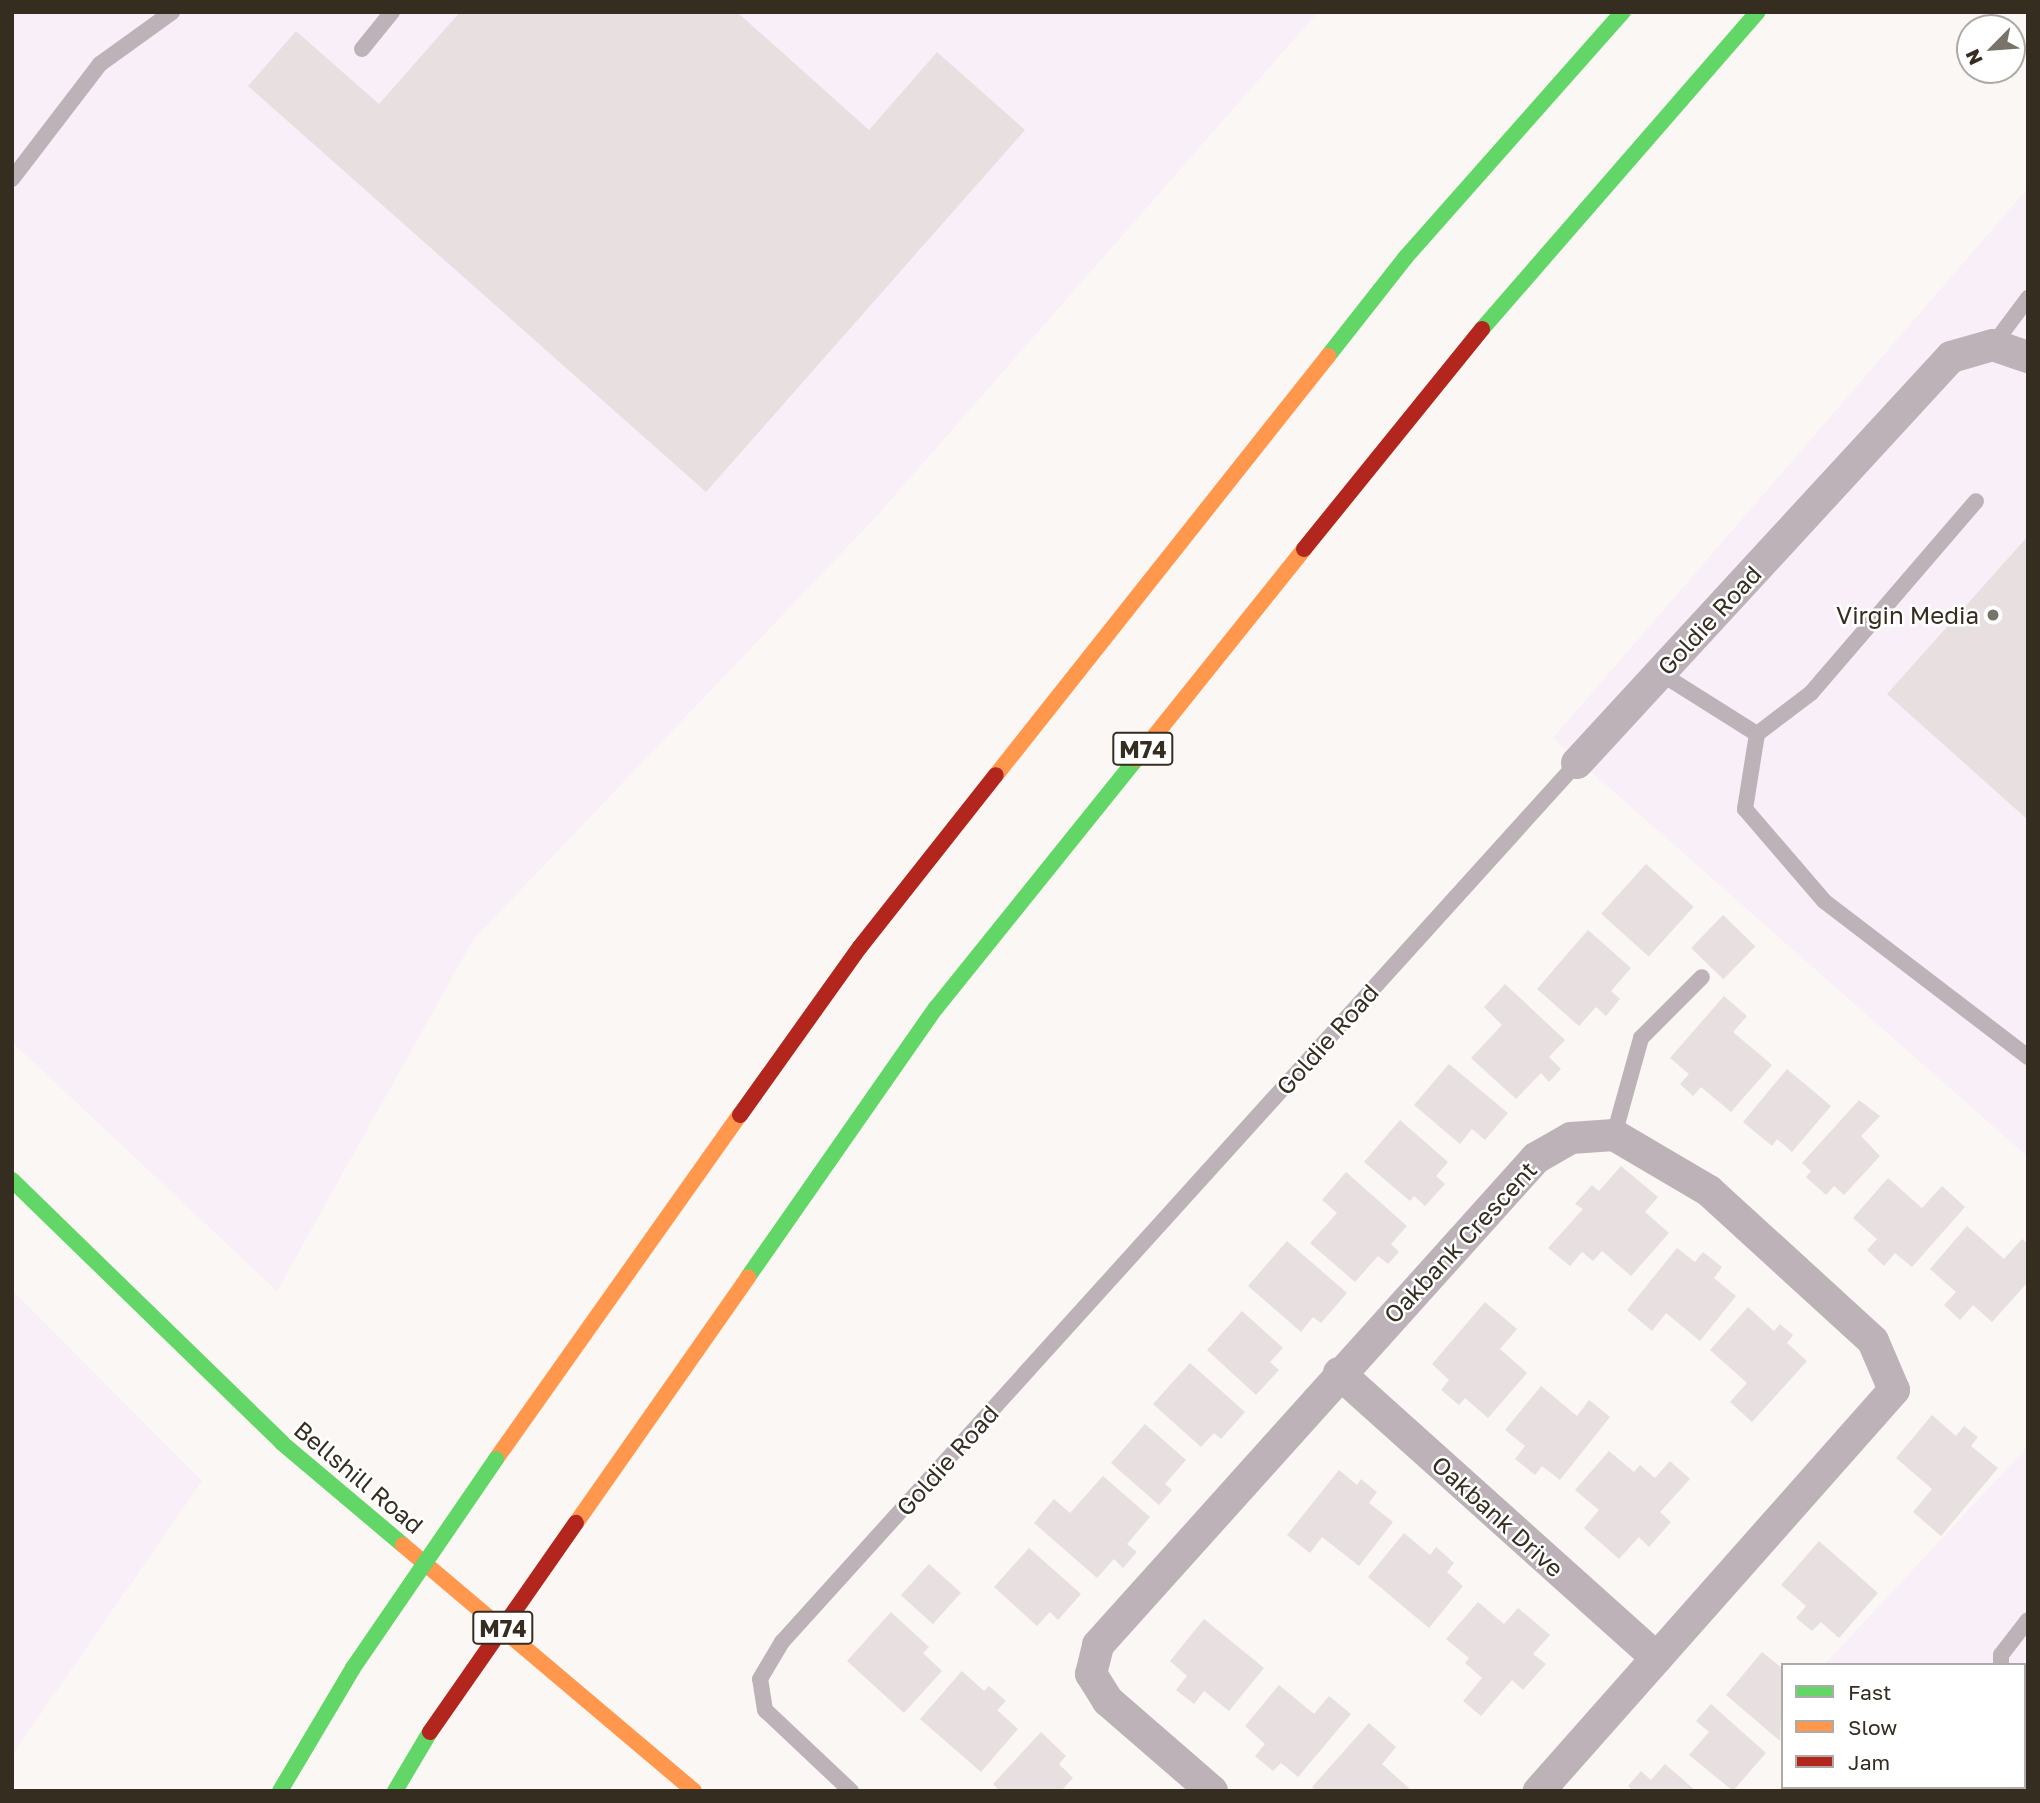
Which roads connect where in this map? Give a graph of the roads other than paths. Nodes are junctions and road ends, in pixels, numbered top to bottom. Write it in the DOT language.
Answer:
graph roads {
  1 [pos="172,12"];
  2 [pos="392,12"];
  3 [pos="1623,12"];
  4 [pos="1758,12"];
  5 [pos="362,49"];
  6 [pos="12,179"];
  7 [pos="2028,298"];
  8 [pos="1993,345"];
  9 [pos="2028,357"];
  10 [pos="1976,501"];
  11 [pos="1660,673"];
  12 [pos="1757,734"];
  13 [pos="1577,763"];
  14 [pos="1702,976"];
  15 [pos="2028,1057"];
  16 [pos="1614,1135"];
  17 [pos="14,1184"];
  18 [pos="1339,1373"];
  19 [pos="2028,1620"];
  20 [pos="1657,1658"];
  21 [pos="2001,1663"];
  22 [pos="280,1791"];
  23 [pos="395,1791"];
  24 [pos="694,1791"];
  25 [pos="851,1791"];
  26 [pos="1212,1791"];
  27 [pos="1539,1791"];
  1 -- 6 [label="lane"];
  2 -- 5 [label="lane"];
  3 -- 22 [label="main road, bridge"];
  4 -- 23 [label="main road, M74, bridge"];
  7 -- 8 [label="lane"];
  8 -- 9 [label="street"];
  8 -- 11 [label="street, Goldie Road"];
  10 -- 12 [label="lane"];
  11 -- 12 [label="lane"];
  11 -- 13 [label="street, Goldie Road"];
  12 -- 15 [label="lane"];
  13 -- 25 [label="lane, Goldie Road"];
  14 -- 16 [label="lane"];
  16 -- 18 [label="street, Oakbank Crescent"];
  16 -- 20 [label="street"];
  17 -- 24 [label="main road, Bellshill Road"];
  18 -- 20 [label="street, Oakbank Drive"];
  18 -- 26 [label="street, Oakbank Crescent"];
  19 -- 21 [label="lane"];
  20 -- 27 [label="street"];
}
